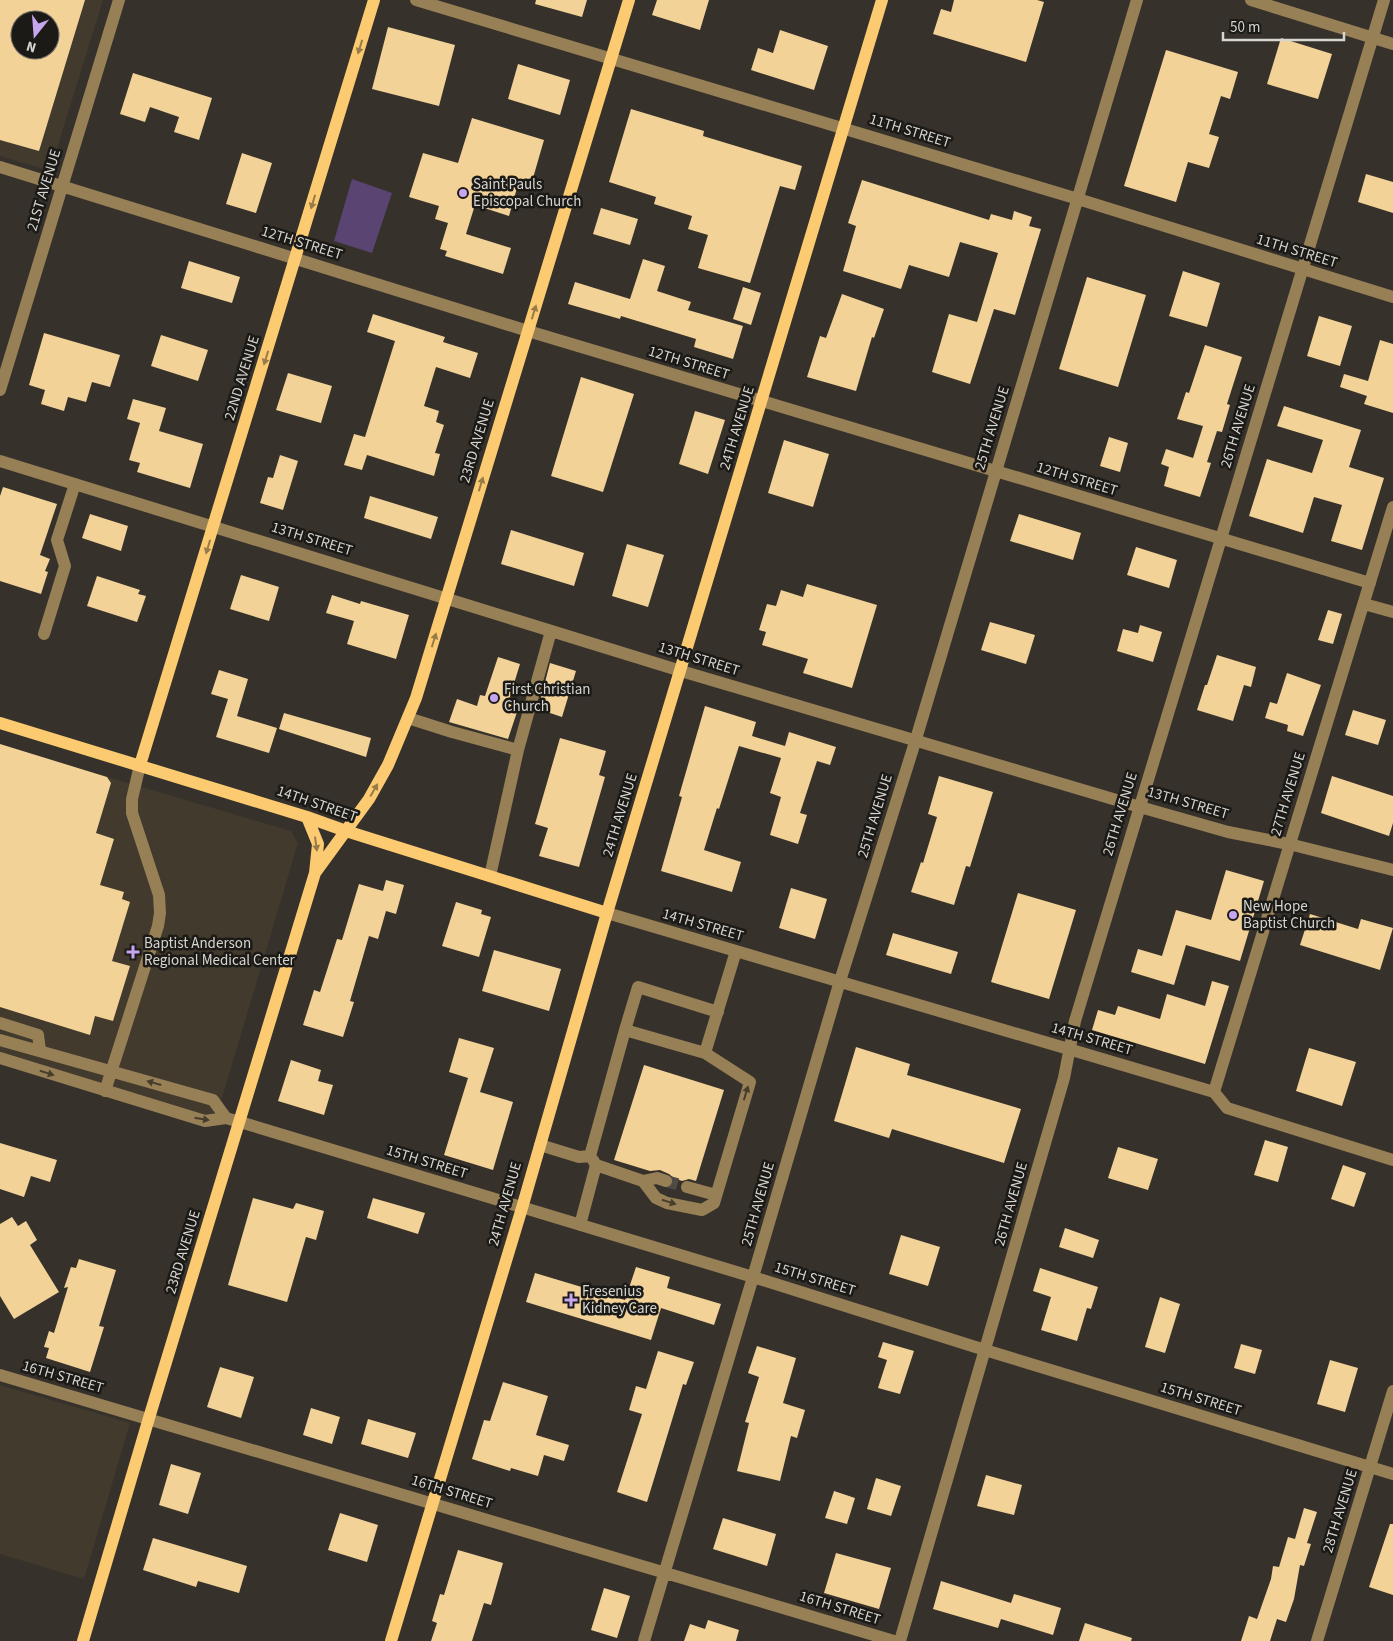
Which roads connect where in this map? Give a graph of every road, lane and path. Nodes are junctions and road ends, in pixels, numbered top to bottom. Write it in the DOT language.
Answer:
graph roads {
  1 [pos="119,0"];
  2 [pos="374,0"];
  3 [pos="416,0"];
  4 [pos="628,0"];
  5 [pos="882,0"];
  6 [pos="1138,0"];
  7 [pos="1250,0"];
  8 [pos="1384,0"];
  9 [pos="1373,38"];
  10 [pos="1393,44"];
  11 [pos="610,60"];
  12 [pos="843,128"];
  13 [pos="0,167"];
  14 [pos="62,186"];
  15 [pos="1078,199"];
  16 [pos="296,258"];
  17 [pos="1302,270"];
  18 [pos="1393,297"];
  19 [pos="528,331"];
  20 [pos="0,390"];
  21 [pos="762,401"];
  22 [pos="0,461"];
  23 [pos="996,472"];
  24 [pos="75,484"];
  25 [pos="1393,507"];
  26 [pos="214,526"];
  27 [pos="1221,539"];
  28 [pos="1370,584"];
  29 [pos="447,598"];
  30 [pos="1364,604"];
  31 [pos="1393,612"];
  32 [pos="551,631"];
  33 [pos="44,634"];
  34 [pos="681,671"];
  35 [pos="408,718"];
  36 [pos="0,723"];
  37 [pos="916,739"];
  38 [pos="518,750"];
  39 [pos="140,765"];
  40 [pos="1140,807"];
  41 [pos="307,817"];
  42 [pos="346,831"];
  43 [pos="1289,844"];
  44 [pos="1393,870"];
  45 [pos="315,873"];
  46 [pos="490,876"];
  47 [pos="607,914"];
  48 [pos="736,951"];
  49 [pos="840,981"];
  50 [pos="718,1012"];
  51 [pos="0,1023"];
  52 [pos="625,1030"];
  53 [pos="0,1040"];
  54 [pos="40,1050"];
  55 [pos="1069,1050"];
  56 [pos="705,1054"];
  57 [pos="0,1058"];
  58 [pos="111,1070"];
  59 [pos="105,1091"];
  60 [pos="1214,1092"];
  61 [pos="226,1118"];
  62 [pos="240,1122"];
  63 [pos="540,1145"];
  64 [pos="593,1160"];
  65 [pos="1393,1160"];
  66 [pos="642,1181"];
  67 [pos="666,1181"];
  68 [pos="687,1187"];
  69 [pos="716,1195"];
  70 [pos="522,1208"];
  71 [pos="580,1225"];
  72 [pos="754,1277"];
  73 [pos="985,1350"];
  74 [pos="0,1375"];
  75 [pos="1393,1391"];
  76 [pos="149,1418"];
  77 [pos="1370,1467"];
  78 [pos="1393,1474"];
  79 [pos="432,1503"];
  80 [pos="664,1572"];
  81 [pos="83,1641"];
  82 [pos="391,1641"];
  83 [pos="644,1641"];
  84 [pos="894,1641"];
  85 [pos="900,1641"];
  86 [pos="1317,1641"];
  1 -- 14 [label="street, 21ST AVENUE"];
  2 -- 16 [label="main road, 22ND AVENUE, one-way"];
  3 -- 11 [label="street, 11TH STREET"];
  4 -- 11 [label="main road, 23RD AVENUE"];
  5 -- 12 [label="main road, 24TH AVENUE"];
  6 -- 15 [label="street, 25TH AVENUE"];
  7 -- 9 [label="street"];
  8 -- 9 [label="street, 26TH AVENUE"];
  9 -- 10 [label="street"];
  9 -- 17 [label="street, 26TH AVENUE"];
  11 -- 12 [label="street, 11TH STREET"];
  19 -- 11 [label="main road, 23RD AVENUE, one-way"];
  12 -- 15 [label="street, 11TH STREET"];
  12 -- 21 [label="main road, 24TH AVENUE"];
  13 -- 14 [label="street, 12TH STREET"];
  14 -- 16 [label="street, 12TH STREET"];
  14 -- 20 [label="street, 21ST AVENUE"];
  15 -- 17 [label="street, 11TH STREET"];
  15 -- 23 [label="street, 25TH AVENUE"];
  16 -- 19 [label="street, 12TH STREET"];
  16 -- 26 [label="main road, 22ND AVENUE, one-way"];
  17 -- 18 [label="street, 11TH STREET"];
  17 -- 27 [label="street, 26TH AVENUE"];
  19 -- 21 [label="street, 12TH STREET"];
  29 -- 19 [label="main road, 23RD AVENUE, one-way"];
  21 -- 23 [label="street, 12TH STREET"];
  21 -- 34 [label="main road, 24TH AVENUE"];
  22 -- 24 [label="street, 13TH STREET"];
  23 -- 27 [label="street, 12TH STREET"];
  23 -- 37 [label="street, 25TH AVENUE"];
  24 -- 26 [label="street, 13TH STREET"];
  24 -- 33 [label="street"];
  25 -- 28 [label="street, 27TH AVENUE"];
  26 -- 29 [label="street, 13TH STREET"];
  26 -- 39 [label="main road, 22ND AVENUE, one-way"];
  27 -- 28 [label="street, 12TH STREET"];
  27 -- 40 [label="street, 26TH AVENUE"];
  28 -- 30 [label="street, 27TH AVENUE"];
  29 -- 32 [label="street, 13TH STREET"];
  35 -- 29 [label="main road, 23RD AVENUE, one-way"];
  30 -- 31 [label="street"];
  30 -- 43 [label="street, 27TH AVENUE"];
  32 -- 34 [label="street, 13TH STREET"];
  32 -- 38 [label="street"];
  34 -- 37 [label="street, 13TH STREET"];
  34 -- 47 [label="main road, 24TH AVENUE"];
  35 -- 38 [label="street"];
  42 -- 35 [label="main road, 23RD AVENUE, one-way"];
  36 -- 39 [label="main road, 14TH STREET"];
  37 -- 40 [label="street, 13TH STREET"];
  37 -- 49 [label="street, 25TH AVENUE"];
  38 -- 46 [label="street"];
  39 -- 41 [label="main road, 14TH STREET"];
  39 -- 58 [label="street"];
  40 -- 43 [label="street, 13TH STREET"];
  40 -- 55 [label="street, 26TH AVENUE"];
  41 -- 42 [label="main road, 14TH STREET"];
  41 -- 45 [label="main road, 23RD AVENUE, one-way"];
  42 -- 45 [label="main road, 23RD AVENUE"];
  42 -- 46 [label="main road, 14TH STREET"];
  43 -- 44 [label="street, 13TH STREET"];
  43 -- 60 [label="street, 27TH AVENUE"];
  45 -- 62 [label="main road, 23RD AVENUE"];
  46 -- 47 [label="main road, 14TH STREET"];
  47 -- 48 [label="street, 14TH STREET"];
  47 -- 63 [label="main road, 24TH AVENUE"];
  48 -- 49 [label="street, 14TH STREET"];
  48 -- 50 [label="street"];
  49 -- 55 [label="street, 14TH STREET"];
  49 -- 72 [label="street, 25TH AVENUE"];
  50 -- 52 [label="street"];
  50 -- 56 [label="street"];
  51 -- 54 [label="street"];
  52 -- 56 [label="street"];
  52 -- 64 [label="street"];
  53 -- 54 [label="street"];
  54 -- 58 [label="street"];
  55 -- 60 [label="street, 14TH STREET"];
  55 -- 73 [label="street, 26TH AVENUE"];
  69 -- 56 [label="street, one-way"];
  57 -- 59 [label="street, 15TH STREET, one-way"];
  58 -- 59 [label="street"];
  61 -- 58 [label="street, one-way"];
  59 -- 61 [label="street, 15TH STREET, one-way"];
  60 -- 65 [label="street"];
  61 -- 62 [label="street, 15TH STREET"];
  62 -- 70 [label="street, 15TH STREET"];
  62 -- 76 [label="main road, 23RD AVENUE"];
  63 -- 64 [label="street"];
  63 -- 70 [label="main road, 24TH AVENUE"];
  64 -- 66 [label="street"];
  64 -- 71 [label="street"];
  66 -- 67 [label="street"];
  66 -- 69 [label="street, one-way"];
  68 -- 69 [label="street"];
  70 -- 71 [label="street, 15TH STREET"];
  70 -- 79 [label="main road, 24TH AVENUE"];
  71 -- 72 [label="street, 15TH STREET"];
  72 -- 73 [label="street, 15TH STREET"];
  72 -- 80 [label="street, 25TH AVENUE"];
  73 -- 77 [label="street, 15TH STREET"];
  73 -- 85 [label="street, 26TH AVENUE"];
  74 -- 76 [label="street, 16TH STREET"];
  75 -- 77 [label="street, 28TH AVENUE"];
  76 -- 79 [label="street, 16TH STREET"];
  76 -- 81 [label="main road, 23RD AVENUE"];
  77 -- 78 [label="street, 15TH STREET"];
  77 -- 86 [label="street, 28TH AVENUE"];
  79 -- 80 [label="street, 16TH STREET"];
  79 -- 82 [label="main road, 24TH AVENUE"];
  80 -- 83 [label="street, 25TH AVENUE"];
  80 -- 84 [label="street, 16TH STREET"];
}
